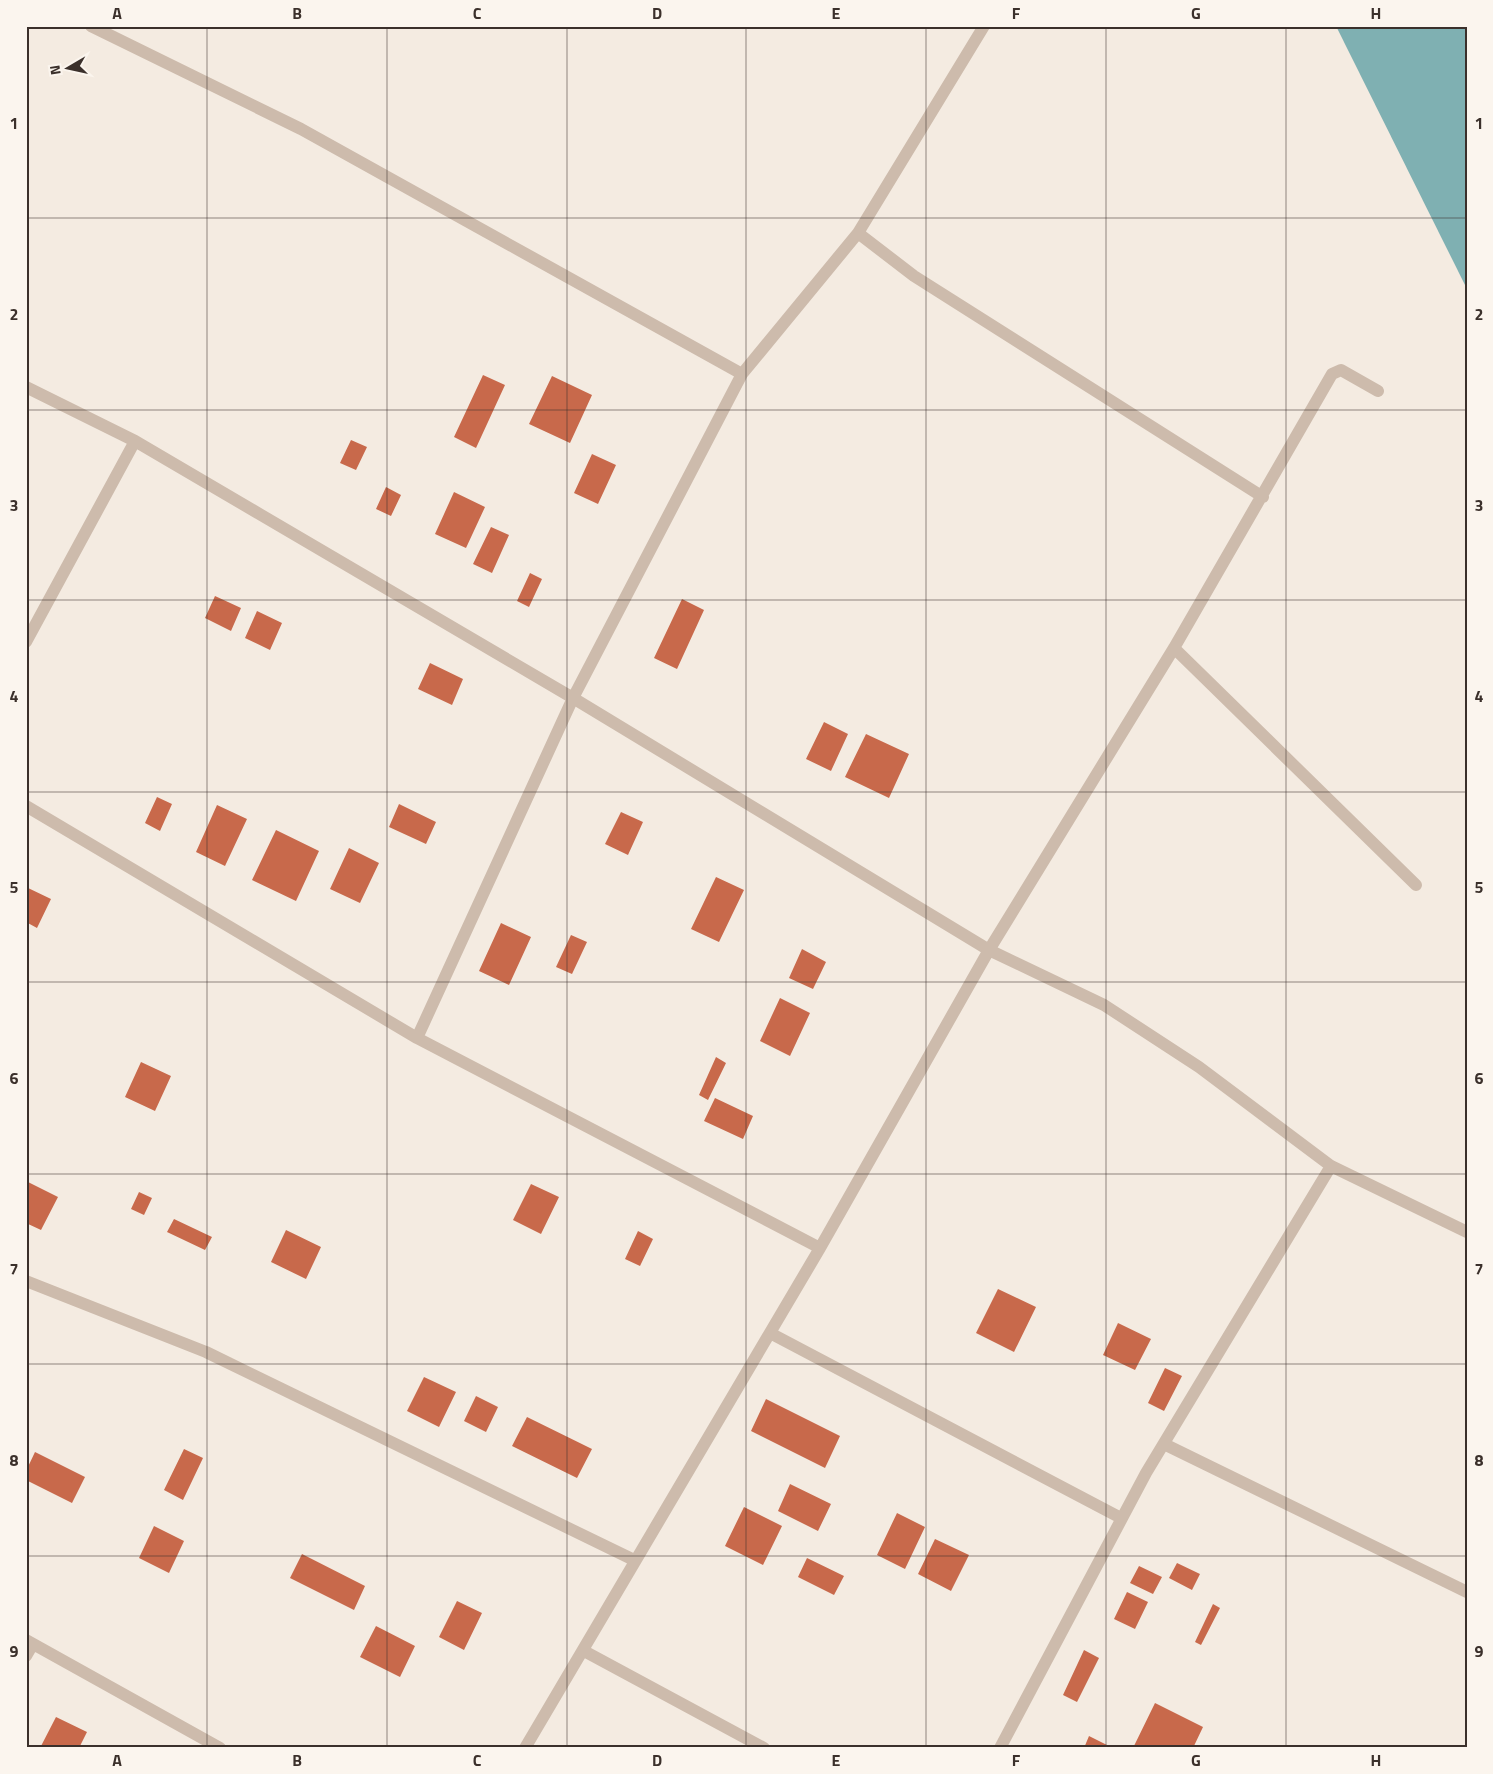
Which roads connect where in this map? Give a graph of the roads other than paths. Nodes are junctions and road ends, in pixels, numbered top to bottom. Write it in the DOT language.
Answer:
graph roads {
  1 [pos="91,26"];
  2 [pos="984,26"];
  3 [pos="858,233"];
  4 [pos="742,374"];
  5 [pos="26,387"];
  6 [pos="1378,391"];
  7 [pos="135,441"];
  8 [pos="1263,497"];
  9 [pos="26,642"];
  10 [pos="1174,648"];
  11 [pos="573,698"];
  12 [pos="26,806"];
  13 [pos="1416,885"];
  14 [pos="989,950"];
  15 [pos="417,1038"];
  16 [pos="1331,1166"];
  17 [pos="1467,1232"];
  18 [pos="820,1248"];
  19 [pos="29,1284"];
  20 [pos="770,1333"];
  21 [pos="1164,1444"];
  22 [pos="1121,1518"];
  23 [pos="634,1560"];
  24 [pos="1467,1592"];
  25 [pos="30,1642"];
  26 [pos="584,1651"];
  27 [pos="26,1656"];
  28 [pos="1002,1745"];
  29 [pos="220,1748"];
  30 [pos="525,1748"];
  31 [pos="764,1748"];
  32 [pos="1016,1748"];
  1 -- 4 [label="street"];
  2 -- 3 [label="street"];
  3 -- 4 [label="street"];
  3 -- 8 [label="street"];
  4 -- 11 [label="street"];
  5 -- 7 [label="street"];
  6 -- 8 [label="street"];
  7 -- 9 [label="street"];
  7 -- 11 [label="street"];
  8 -- 10 [label="street"];
  10 -- 13 [label="street"];
  10 -- 14 [label="street"];
  11 -- 14 [label="street"];
  11 -- 15 [label="street"];
  12 -- 15 [label="street"];
  14 -- 16 [label="street"];
  14 -- 18 [label="street"];
  15 -- 18 [label="street"];
  16 -- 17 [label="street"];
  16 -- 21 [label="street"];
  18 -- 20 [label="street"];
  19 -- 23 [label="street"];
  20 -- 22 [label="street"];
  20 -- 23 [label="street"];
  21 -- 22 [label="street"];
  21 -- 24 [label="street"];
  22 -- 28 [label="street"];
  23 -- 26 [label="street"];
  25 -- 27 [label="street"];
  25 -- 29 [label="street"];
  26 -- 30 [label="street"];
  26 -- 31 [label="street"];
  28 -- 32 [label="street"];
}
